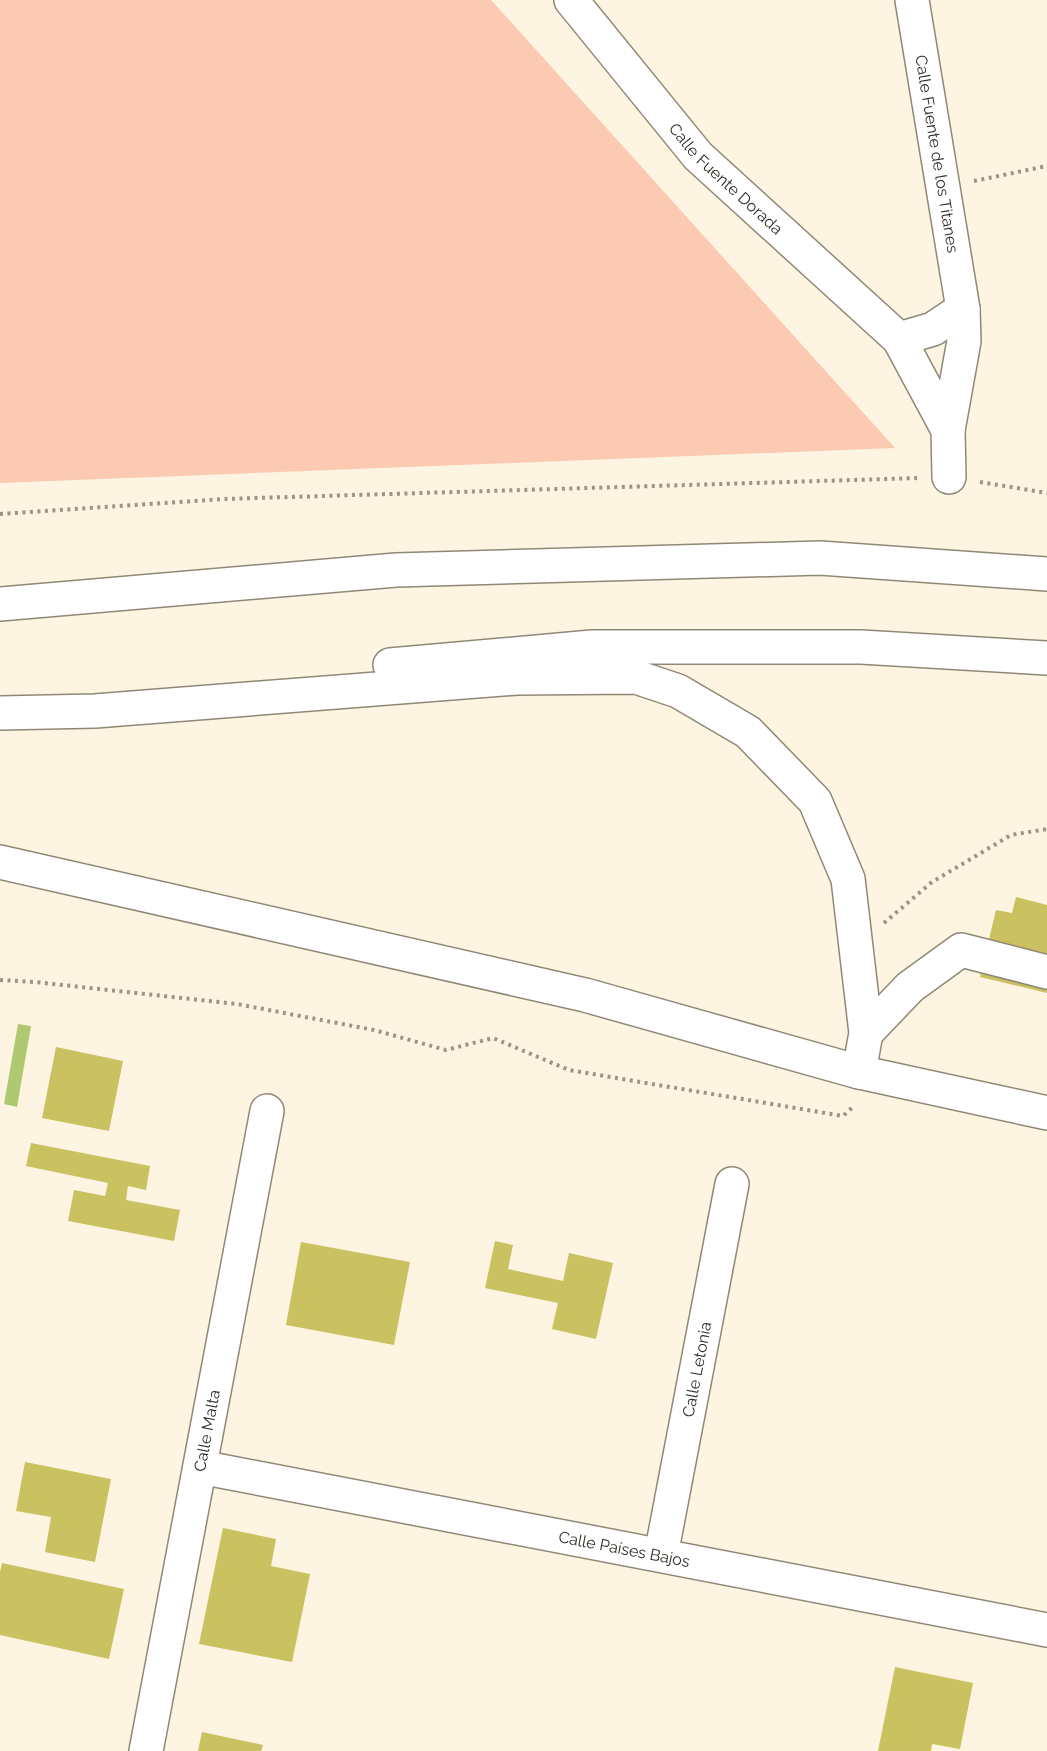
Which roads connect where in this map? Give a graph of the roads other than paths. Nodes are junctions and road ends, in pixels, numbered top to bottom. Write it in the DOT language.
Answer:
graph roads {
  1 [pos="570,0"];
  2 [pos="912,0"];
  3 [pos="963,309"];
  4 [pos="899,339"];
  5 [pos="948,430"];
  6 [pos="949,477"];
  7 [pos="1047,574"];
  8 [pos="0,604"];
  9 [pos="1047,658"];
  10 [pos="0,699"];
  11 [pos="0,712"];
  12 [pos="0,862"];
  13 [pos="1047,972"];
  14 [pos="867,1033"];
  15 [pos="859,1072"];
  16 [pos="267,1111"];
  17 [pos="1047,1113"];
  18 [pos="732,1184"];
  19 [pos="200,1467"];
  20 [pos="662,1555"];
  21 [pos="1047,1630"];
  22 [pos="146,1751"];
  1 -- 4 [label="main road, Calle Fuente Dorada"];
  2 -- 3 [label="main road, Calle Fuente de los Titanes"];
  3 -- 4 [label="main road"];
  3 -- 5 [label="main road, Calle Fuente de los Titanes"];
  4 -- 5 [label="main road, Calle Fuente Dorada"];
  5 -- 6 [label="main road, Calle Fuente de los Titanes"];
  7 -- 8 [label="main road"];
  9 -- 10 [label="main road"];
  11 -- 14 [label="main road"];
  12 -- 15 [label="main road"];
  13 -- 14 [label="main road"];
  14 -- 15 [label="main road"];
  15 -- 17 [label="main road"];
  16 -- 19 [label="main road, Calle Malta"];
  18 -- 20 [label="main road, Calle Letonia"];
  19 -- 20 [label="main road, Calle Países Bajos"];
  19 -- 22 [label="main road, Calle Malta"];
  20 -- 21 [label="main road, Calle Países Bajos"];
}
